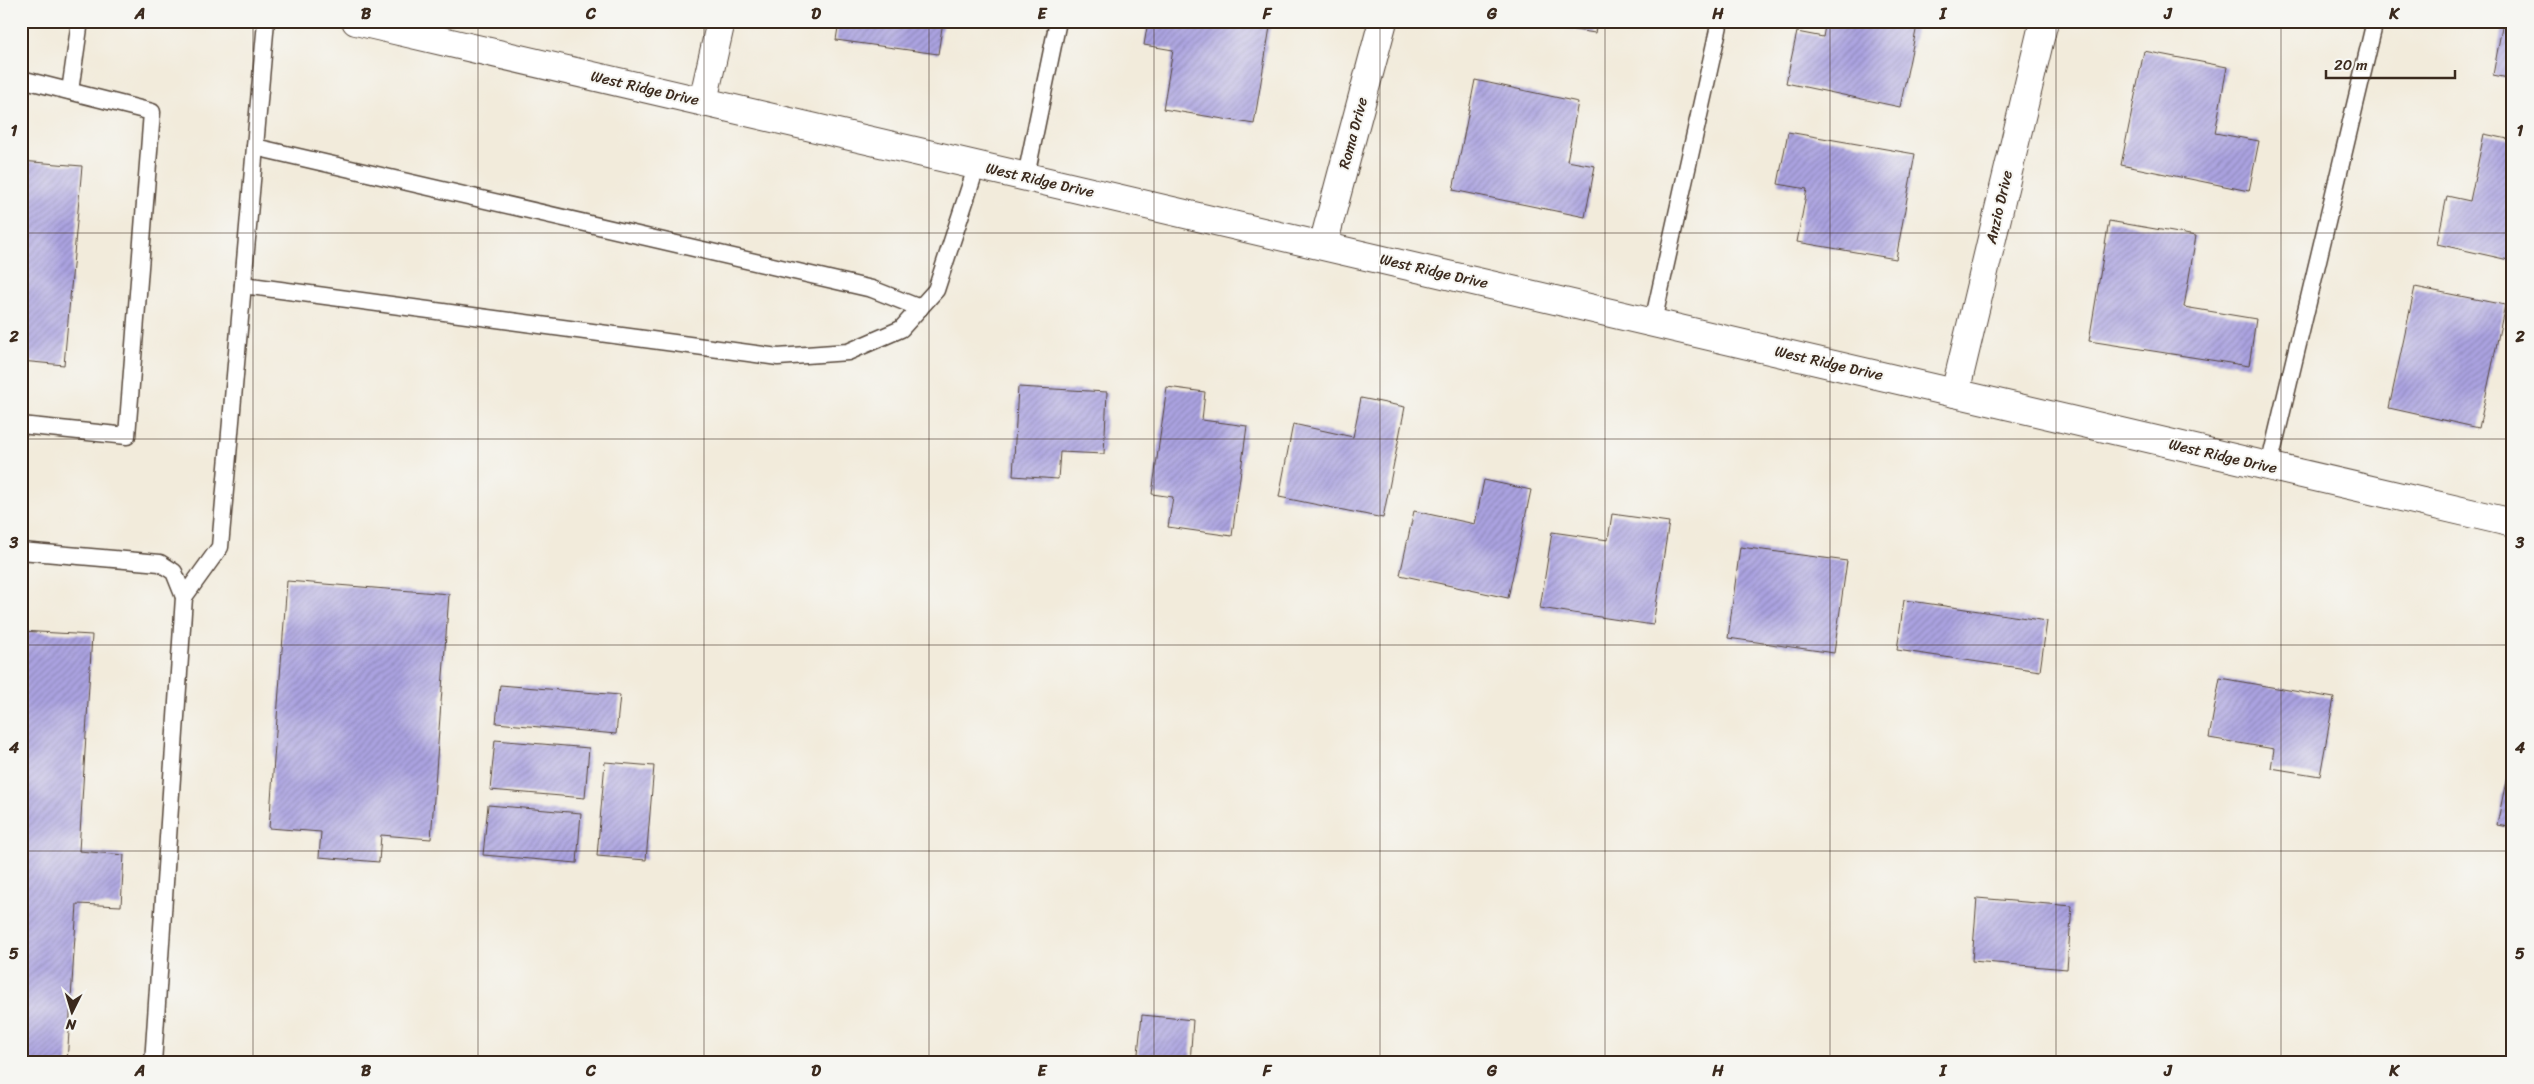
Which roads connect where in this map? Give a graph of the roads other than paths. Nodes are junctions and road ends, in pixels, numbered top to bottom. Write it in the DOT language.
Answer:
graph roads {
  1 [pos="80,21"];
  2 [pos="266,21"];
  3 [pos="356,21"];
  4 [pos="721,21"];
  5 [pos="1058,21"];
  6 [pos="1383,21"];
  7 [pos="1720,21"];
  8 [pos="2044,21"];
  9 [pos="2375,21"];
  10 [pos="409,28"];
  11 [pos="21,79"];
  12 [pos="70,90"];
  13 [pos="703,101"];
  14 [pos="255,147"];
  15 [pos="977,165"];
  16 [pos="1026,176"];
  17 [pos="1323,246"];
  18 [pos="243,286"];
  19 [pos="920,308"];
  20 [pos="1654,322"];
  21 [pos="1955,393"];
  22 [pos="21,425"];
  23 [pos="2269,466"];
  24 [pos="2513,523"];
  25 [pos="21,551"];
  26 [pos="184,597"];
  27 [pos="152,1063"];
  1 -- 12 [label="lane"];
  2 -- 14 [label="lane"];
  3 -- 10 [label="street, West Ridge Drive"];
  4 -- 13 [label="street"];
  5 -- 16 [label="lane"];
  6 -- 17 [label="street, Roma Drive"];
  7 -- 20 [label="lane"];
  8 -- 21 [label="street, Anzio Drive"];
  9 -- 23 [label="lane"];
  10 -- 13 [label="street, West Ridge Drive"];
  11 -- 12 [label="lane"];
  12 -- 22 [label="lane"];
  13 -- 15 [label="street, West Ridge Drive"];
  14 -- 18 [label="lane"];
  14 -- 19 [label="lane"];
  15 -- 16 [label="street, West Ridge Drive"];
  15 -- 19 [label="lane"];
  16 -- 17 [label="street, West Ridge Drive"];
  17 -- 20 [label="street, West Ridge Drive"];
  18 -- 19 [label="lane"];
  18 -- 26 [label="lane"];
  20 -- 21 [label="street, West Ridge Drive"];
  21 -- 23 [label="street, West Ridge Drive"];
  23 -- 24 [label="street, West Ridge Drive"];
  25 -- 26 [label="lane"];
  26 -- 27 [label="lane"];
}
